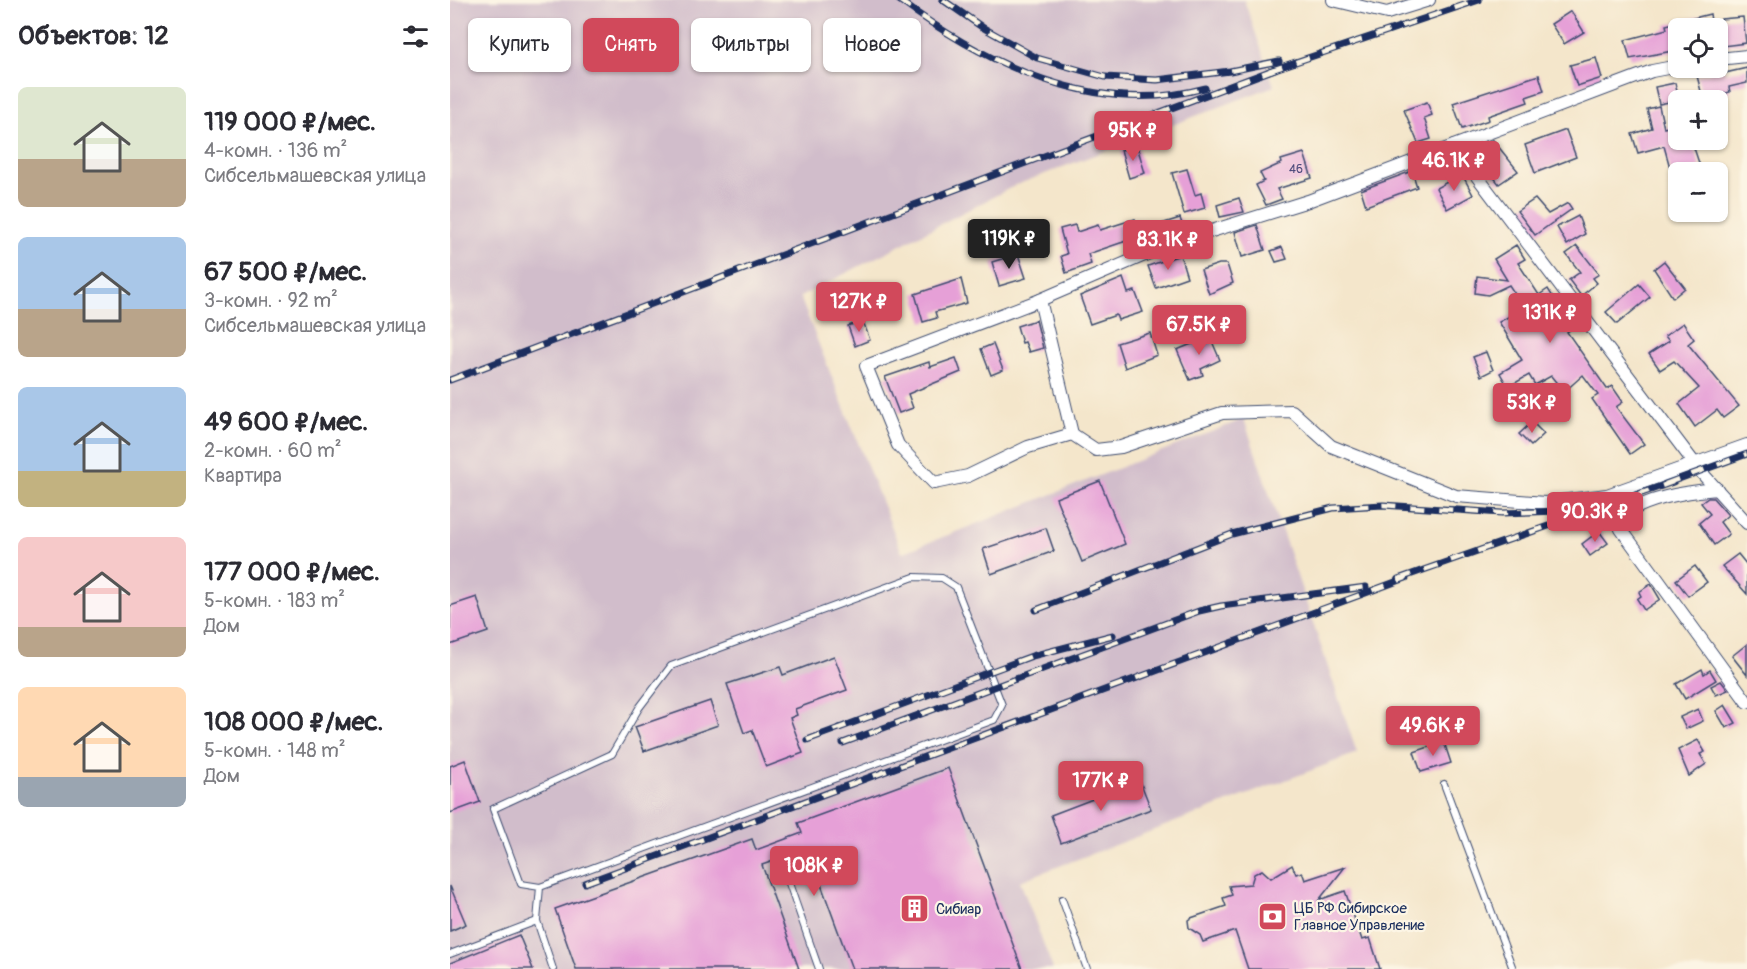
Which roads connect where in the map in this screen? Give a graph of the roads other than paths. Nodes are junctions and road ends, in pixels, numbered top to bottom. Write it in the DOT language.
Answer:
graph roads {
  1 [pos="1333,0"];
  2 [pos="1429,0"];
  3 [pos="1747,56"];
  4 [pos="1728,58"];
  5 [pos="1668,68"];
  6 [pos="1454,147"];
  7 [pos="1040,300"];
  8 [pos="1072,434"];
  9 [pos="1747,445"];
  10 [pos="1695,465"];
  11 [pos="1717,489"];
  12 [pos="1747,523"];
  13 [pos="1747,702"];
  14 [pos="1444,784"];
  15 [pos="784,869"];
  16 [pos="540,887"];
  17 [pos="1062,899"];
  18 [pos="537,921"];
  19 [pos="450,954"];
  20 [pos="553,969"];
  21 [pos="819,969"];
  22 [pos="1087,969"];
  23 [pos="1513,969"];
  1 -- 2 [label="street"];
  3 -- 4 [label="street"];
  5 -- 6 [label="street"];
  6 -- 7 [label="street"];
  6 -- 10 [label="street"];
  7 -- 8 [label="street"];
  7 -- 8 [label="street"];
  8 -- 10 [label="street"];
  9 -- 10 [label="street"];
  10 -- 11 [label="street"];
  11 -- 12 [label="street"];
  11 -- 13 [label="street"];
  14 -- 23 [label="lane"];
  15 -- 21 [label="lane"];
  16 -- 16 [label="lane"];
  16 -- 18 [label="lane"];
  17 -- 22 [label="lane"];
  18 -- 19 [label="lane"];
  18 -- 20 [label="lane"];
}
